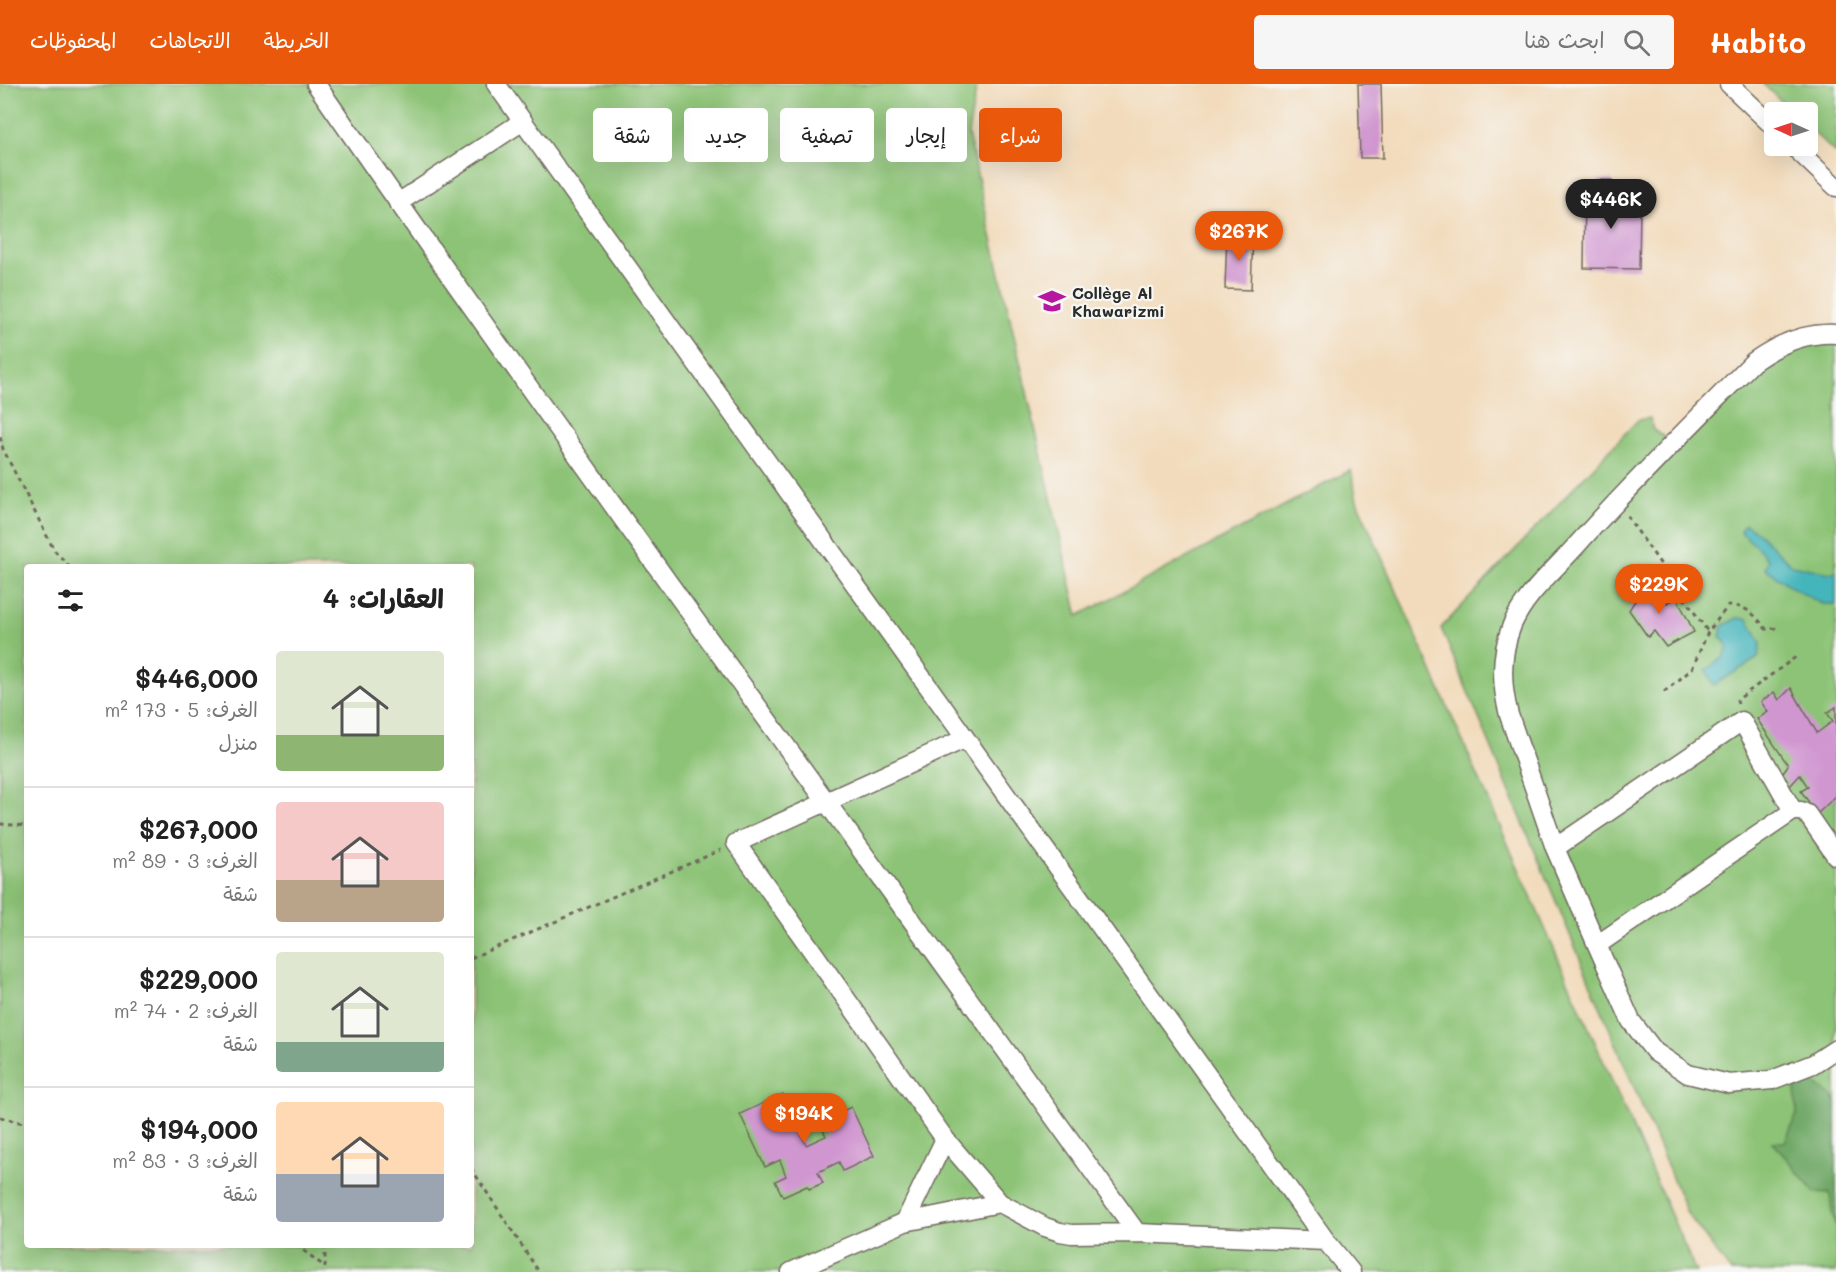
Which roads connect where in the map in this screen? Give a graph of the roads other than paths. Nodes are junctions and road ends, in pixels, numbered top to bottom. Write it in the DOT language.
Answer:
graph roads {
  1 [pos="316,84"];
  2 [pos="496,84"];
  3 [pos="1730,84"];
  4 [pos="1764,118"];
  5 [pos="523,121"];
  6 [pos="1803,156"];
  7 [pos="1836,187"];
  8 [pos="398,203"];
  9 [pos="1836,334"];
  10 [pos="964,739"];
  11 [pos="827,803"];
  12 [pos="1793,811"];
  13 [pos="1555,848"];
  14 [pos="1836,856"];
  15 [pos="1597,945"];
  16 [pos="1836,1049"];
  17 [pos="945,1139"];
  18 [pos="1000,1203"];
  19 [pos="905,1222"];
  20 [pos="1137,1233"];
  21 [pos="1326,1241"];
  22 [pos="791,1272"];
  23 [pos="1351,1272"];
  1 -- 8 [label="street"];
  2 -- 5 [label="street"];
  3 -- 4 [label="street"];
  5 -- 8 [label="street"];
  5 -- 10 [label="street"];
  6 -- 7 [label="street"];
  8 -- 11 [label="street"];
  9 -- 13 [label="street"];
  10 -- 11 [label="street"];
  10 -- 21 [label="street"];
  11 -- 17 [label="street"];
  11 -- 20 [label="street"];
  12 -- 13 [label="street"];
  12 -- 14 [label="street"];
  12 -- 15 [label="street"];
  13 -- 15 [label="street"];
  15 -- 16 [label="street"];
  17 -- 18 [label="street"];
  17 -- 19 [label="street"];
  18 -- 19 [label="street"];
  18 -- 20 [label="street"];
  19 -- 22 [label="street"];
  20 -- 21 [label="street"];
  21 -- 23 [label="street"];
}
